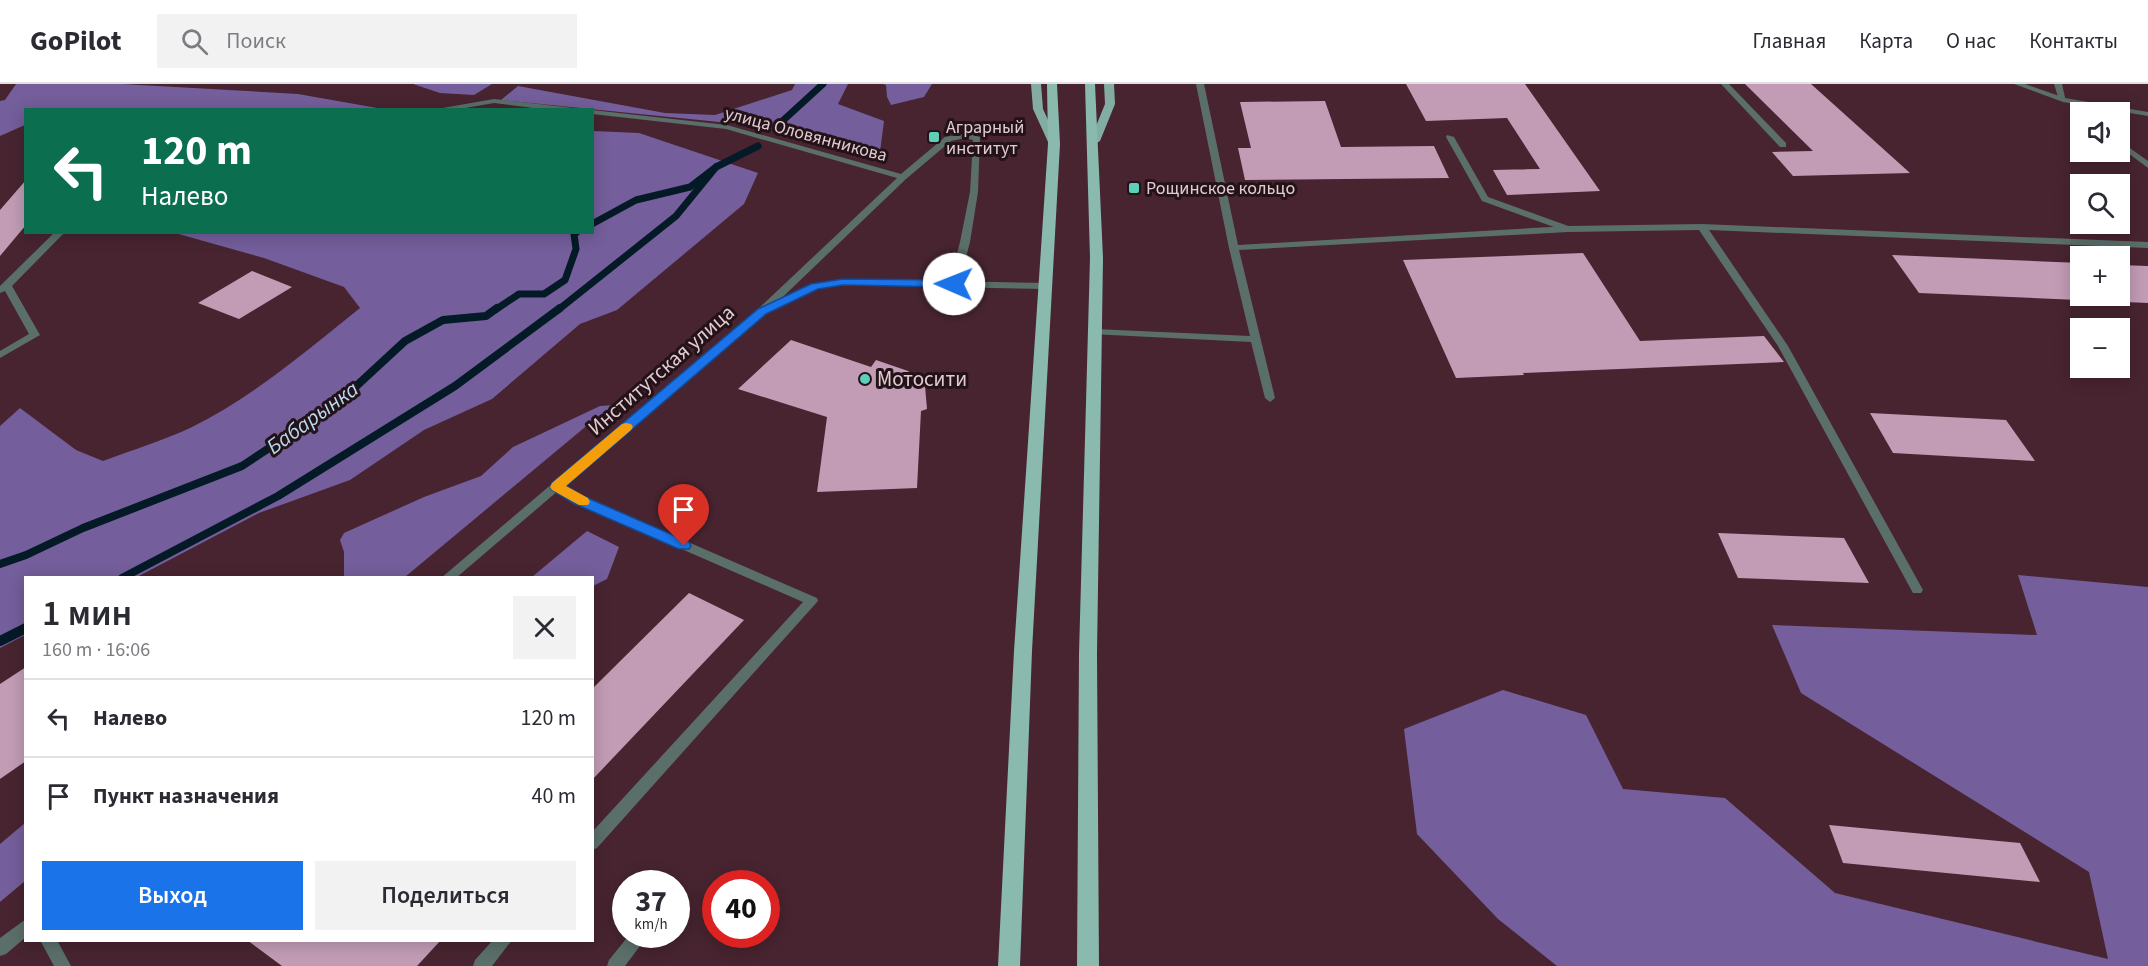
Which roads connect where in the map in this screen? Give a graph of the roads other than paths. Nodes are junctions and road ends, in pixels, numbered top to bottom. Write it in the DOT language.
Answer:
graph roads {
  1 [pos="1036,84"];
  2 [pos="1052,84"];
  3 [pos="1090,84"];
  4 [pos="1109,84"];
  5 [pos="1200,84"];
  6 [pos="1725,84"];
  7 [pos="2018,84"];
  8 [pos="2058,84"];
  9 [pos="2063,100"];
  10 [pos="2070,106"];
  11 [pos="447,108"];
  12 [pos="557,108"];
  13 [pos="594,112"];
  14 [pos="2148,114"];
  15 [pos="1450,137"];
  16 [pos="1095,141"];
  17 [pos="1054,144"];
  18 [pos="1783,145"];
  19 [pos="2130,151"];
  20 [pos="2148,165"];
  21 [pos="903,177"];
  22 [pos="1702,227"];
  23 [pos="1568,229"];
  24 [pos="59,234"];
  25 [pos="2148,245"];
  26 [pos="1234,248"];
  27 [pos="954,284"];
  28 [pos="1047,286"];
  29 [pos="4,288"];
  30 [pos="762,311"];
  31 [pos="1095,332"];
  32 [pos="1256,339"];
  33 [pos="0,355"];
  34 [pos="1270,398"];
  35 [pos="557,487"];
  36 [pos="449,576"];
  37 [pos="1917,590"];
  38 [pos="594,841"];
  39 [pos="24,928"];
  40 [pos="49,942"];
  41 [pos="502,942"];
  42 [pos="0,948"];
  43 [pos="630,948"];
  44 [pos="63,966"];
  45 [pos="481,966"];
  46 [pos="615,966"];
  47 [pos="1009,966"];
  48 [pos="1088,966"];
  1 -- 17 [label="main road"];
  2 -- 17 [label="highway"];
  3 -- 16 [label="highway"];
  4 -- 16 [label="main road"];
  5 -- 26 [label="street"];
  6 -- 18 [label="street"];
  7 -- 9 [label="street"];
  8 -- 9 [label="street"];
  9 -- 10 [label="street"];
  9 -- 14 [label="street"];
  11 -- 12 [label="street"];
  13 -- 21 [label="street, улица Оловянникова"];
  15 -- 23 [label="street"];
  16 -- 31 [label="highway"];
  17 -- 28 [label="highway"];
  19 -- 20 [label="street"];
  21 -- 27 [label="street"];
  21 -- 30 [label="street"];
  22 -- 23 [label="street"];
  22 -- 25 [label="street"];
  22 -- 37 [label="street"];
  23 -- 26 [label="street"];
  24 -- 29 [label="street"];
  26 -- 32 [label="street"];
  27 -- 28 [label="street, Институтская улица"];
  27 -- 30 [label="street, Институтская улица"];
  28 -- 47 [label="highway"];
  29 -- 33 [label="street"];
  30 -- 35 [label="street, Институтская улица"];
  31 -- 32 [label="street"];
  31 -- 48 [label="highway"];
  32 -- 34 [label="street"];
  35 -- 36 [label="street, Институтская улица"];
  35 -- 38 [label="street"];
  39 -- 42 [label="street"];
  40 -- 44 [label="street"];
  41 -- 45 [label="street"];
  43 -- 46 [label="street"];
}
